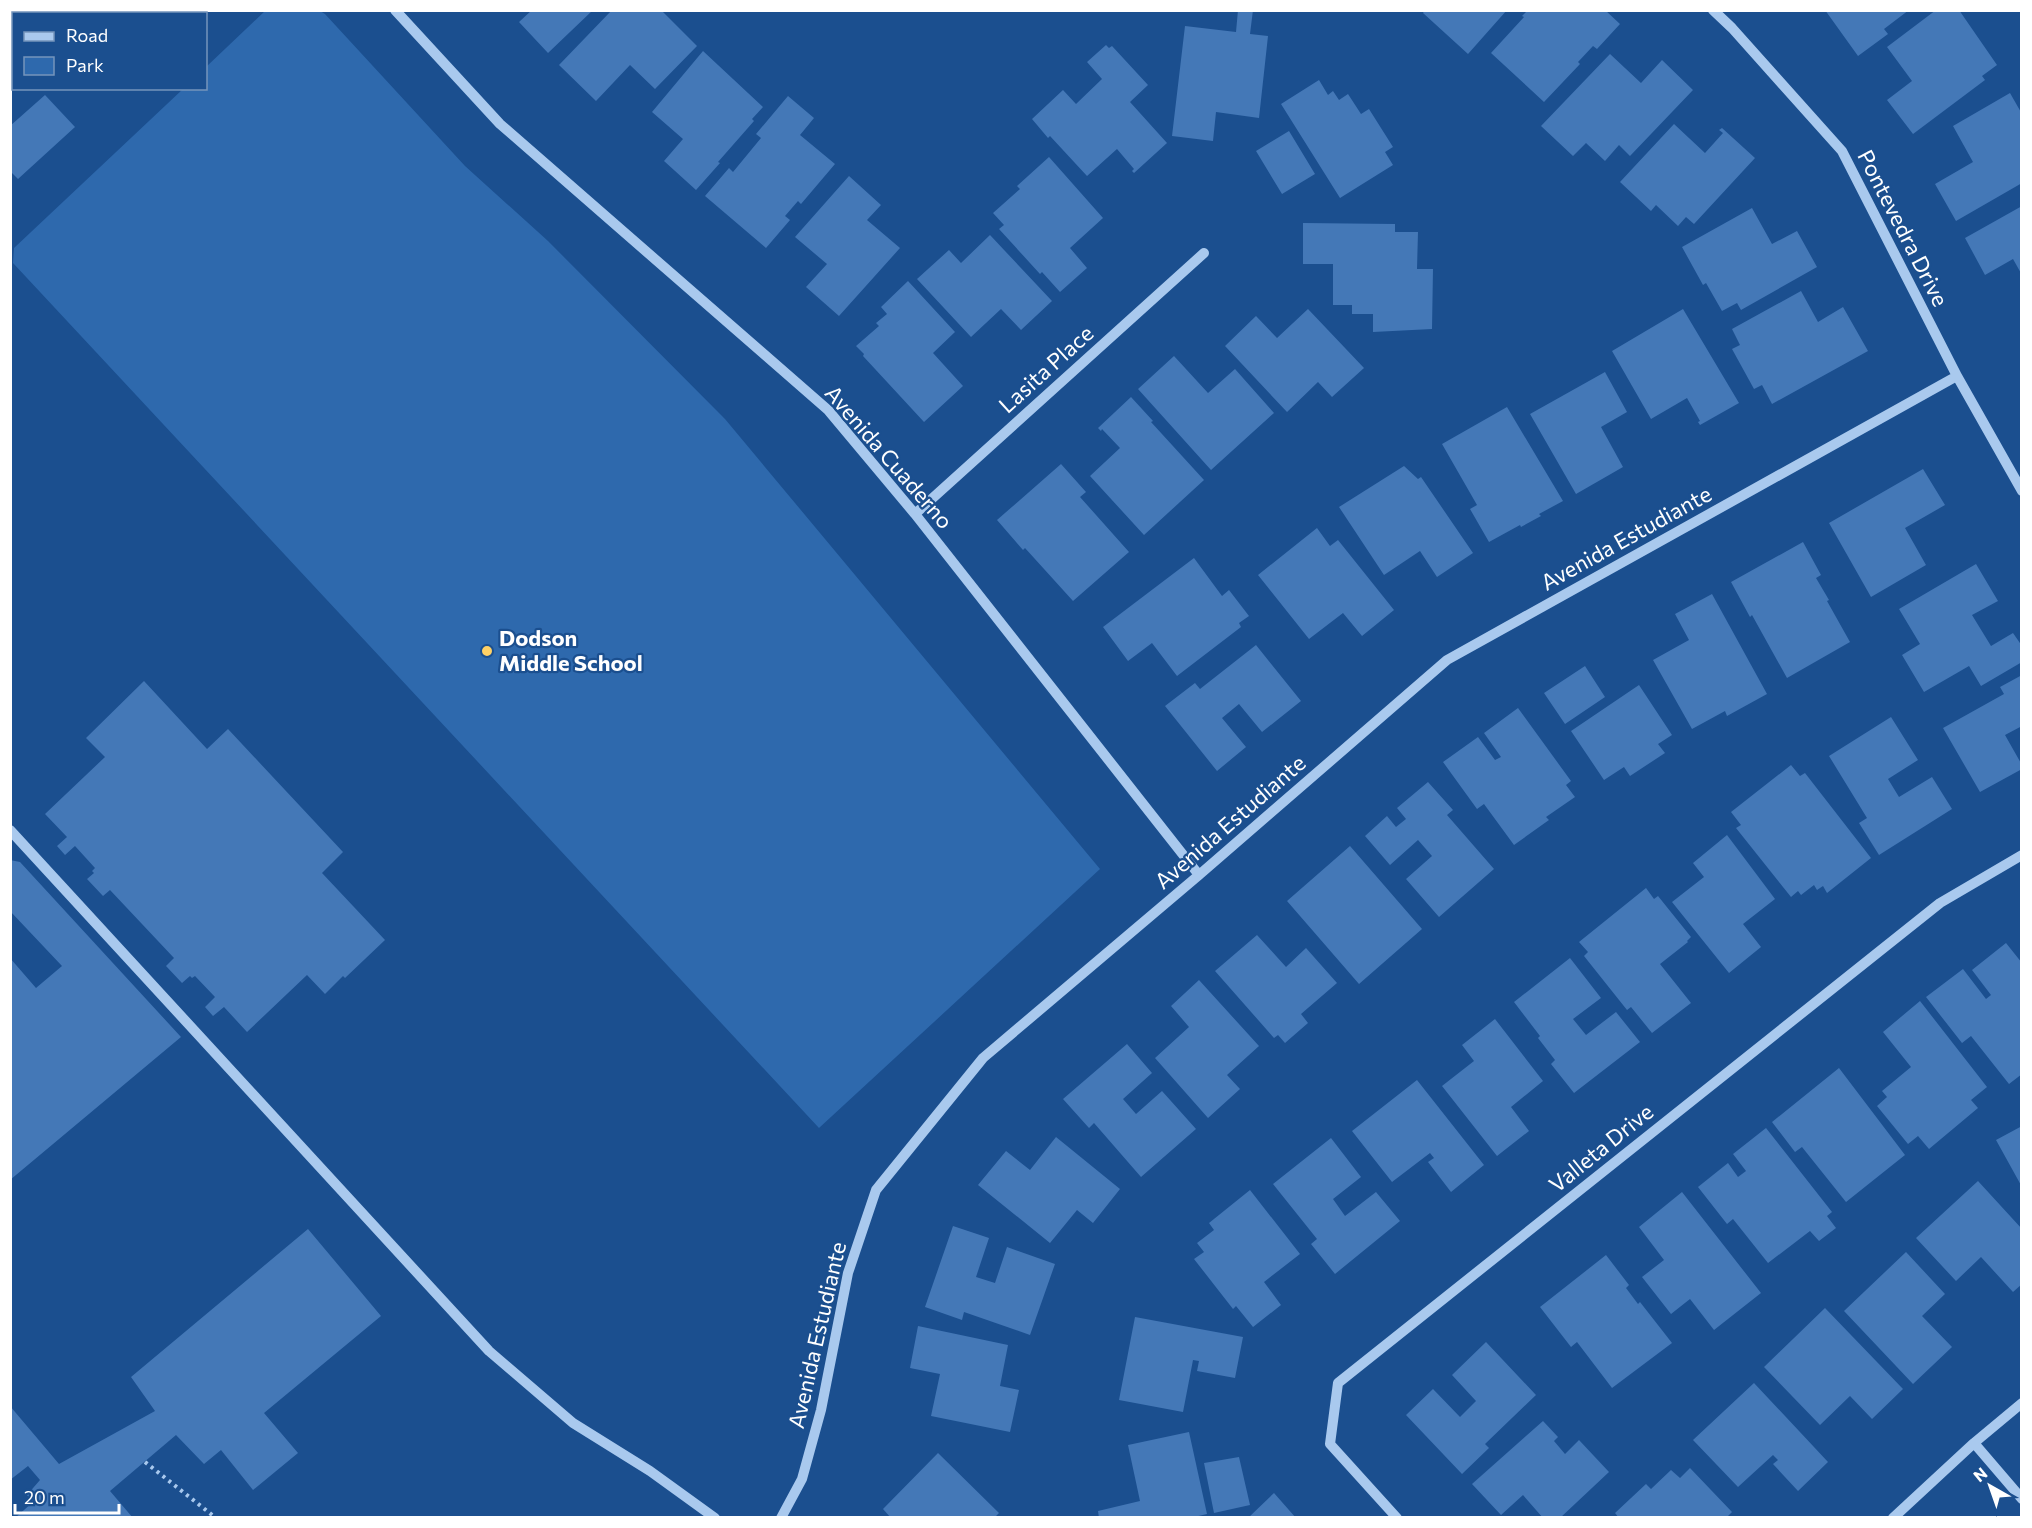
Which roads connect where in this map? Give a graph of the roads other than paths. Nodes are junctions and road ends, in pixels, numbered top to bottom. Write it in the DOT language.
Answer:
graph roads {
  1 [pos="395,10"];
  2 [pos="1713,10"];
  3 [pos="1204,253"];
  4 [pos="1957,376"];
  5 [pos="2022,491"];
  6 [pos="915,514"];
  7 [pos="10,830"];
  8 [pos="2022,855"];
  9 [pos="1199,875"];
  10 [pos="2022,1402"];
  11 [pos="1974,1443"];
  12 [pos="2022,1499"];
  13 [pos="715,1518"];
  14 [pos="781,1518"];
  15 [pos="1397,1518"];
  16 [pos="1893,1518"];
  1 -- 6 [label="street, Avenida Cuaderno"];
  2 -- 4 [label="street, Pontevedra Drive"];
  3 -- 6 [label="street, Lasita Place"];
  4 -- 5 [label="street, Pontevedra Drive"];
  4 -- 9 [label="street, Avenida Estudiante"];
  6 -- 9 [label="street, Avenida Cuaderno"];
  7 -- 13 [label="street"];
  8 -- 15 [label="street, Valleta Drive"];
  9 -- 14 [label="street, Avenida Estudiante"];
  10 -- 11 [label="street"];
  11 -- 12 [label="street"];
  11 -- 16 [label="street"];
}
